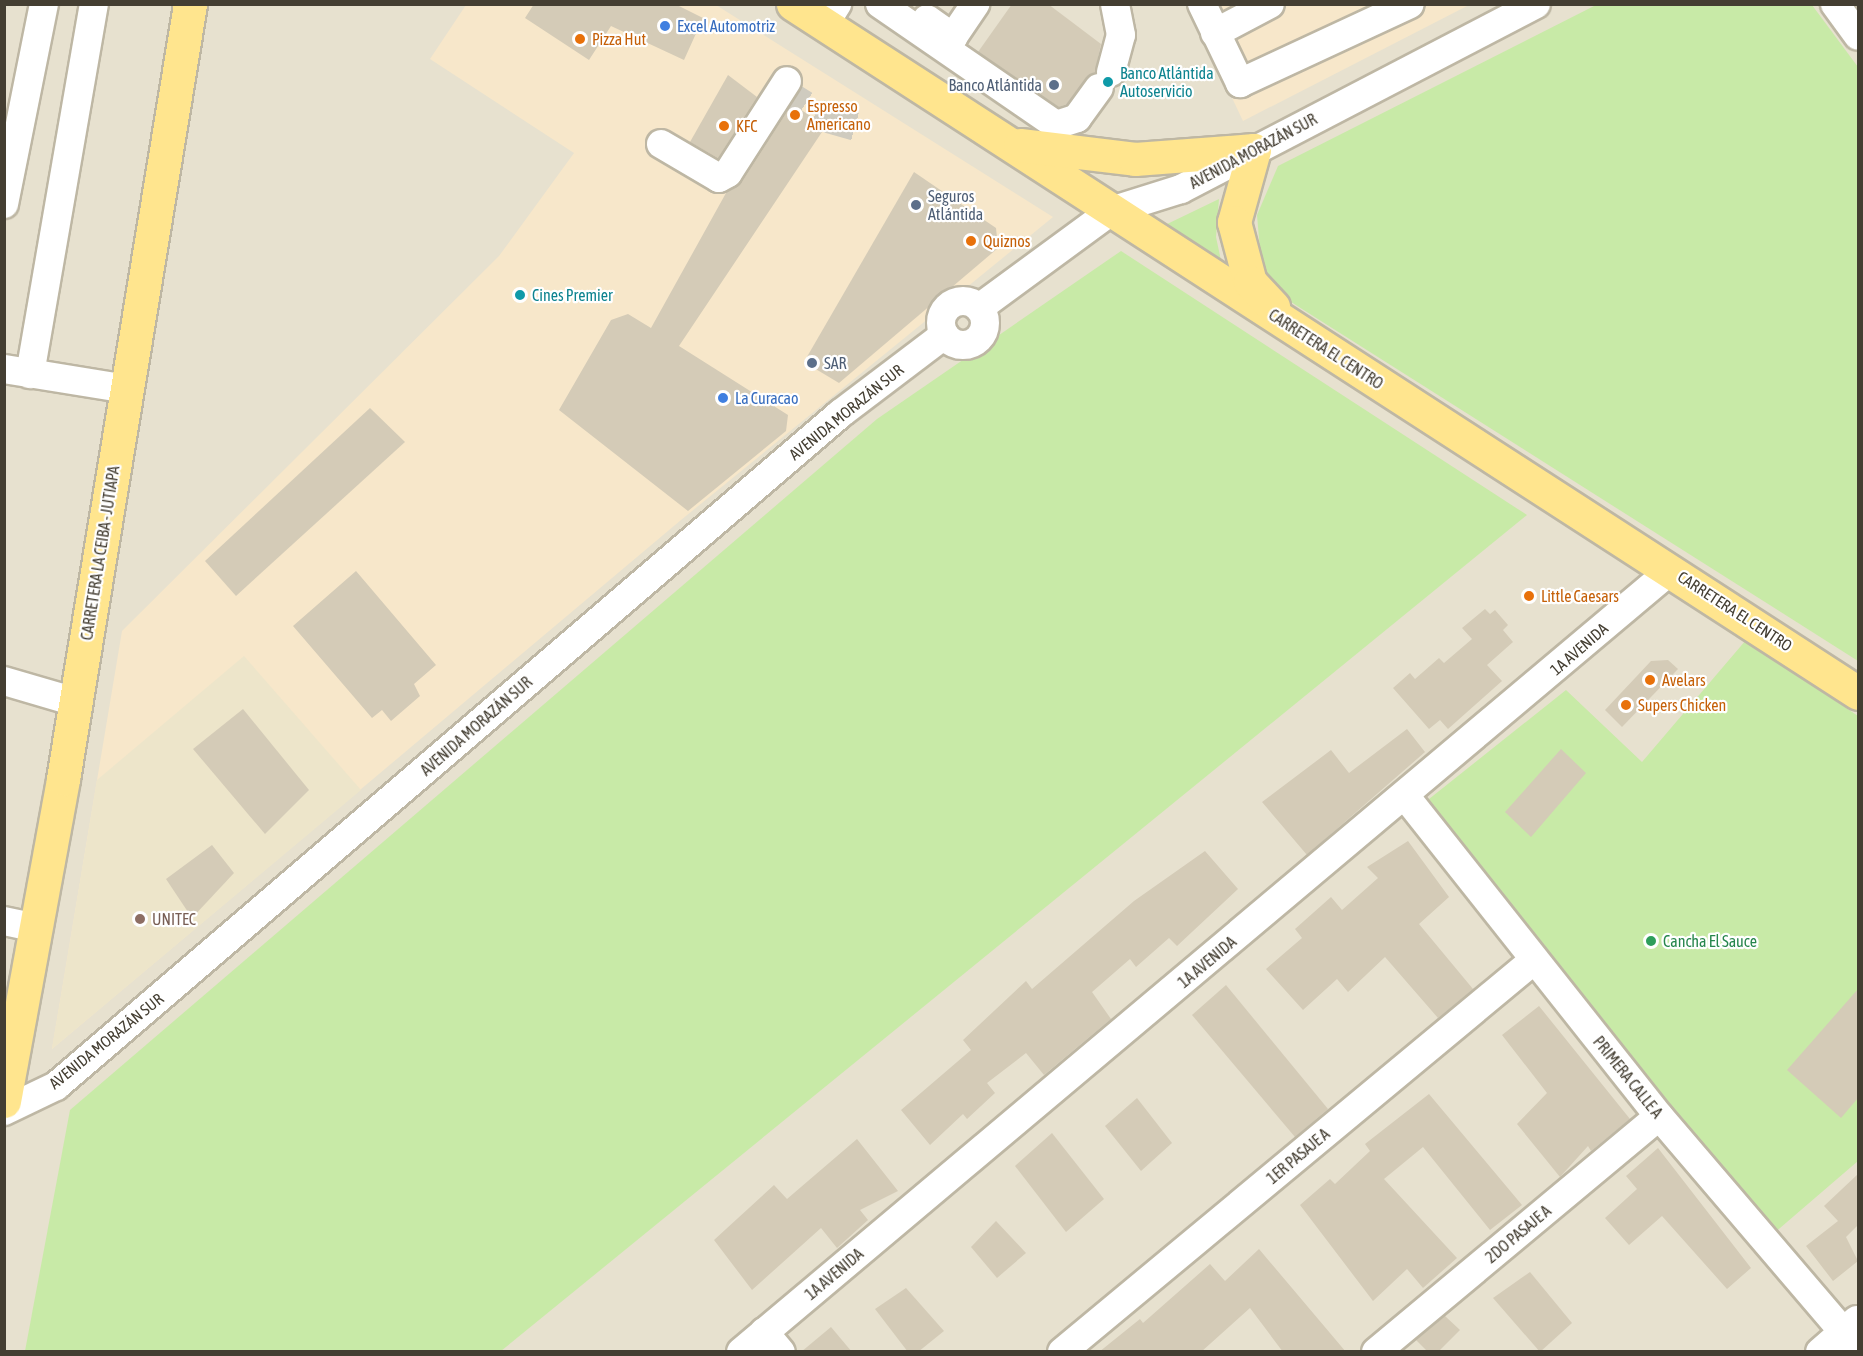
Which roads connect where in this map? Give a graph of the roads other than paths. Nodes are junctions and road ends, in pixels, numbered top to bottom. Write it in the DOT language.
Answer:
graph roads {
  1 [pos="44,4"];
  2 [pos="94,4"];
  3 [pos="190,4"];
  4 [pos="793,4"];
  5 [pos="880,4"];
  6 [pos="906,4"];
  7 [pos="975,4"];
  8 [pos="1130,4"];
  9 [pos="1202,4"];
  10 [pos="1270,4"];
  11 [pos="1410,4"];
  12 [pos="1835,4"];
  13 [pos="1115,5"];
  14 [pos="1525,7"];
  15 [pos="834,11"];
  16 [pos="1215,33"];
  17 [pos="1858,36"];
  18 [pos="787,81"];
  19 [pos="1003,142"];
  20 [pos="661,144"];
  21 [pos="1254,150"];
  22 [pos="4,204"];
  23 [pos="1111,211"];
  24 [pos="1290,327"];
  25 [pos="17,372"];
  26 [pos="127,388"];
  27 [pos="1671,570"];
  28 [pos="4,681"];
  29 [pos="1858,693"];
  30 [pos="76,702"];
  31 [pos="1406,797"];
  32 [pos="4,921"];
  33 [pos="36,928"];
  34 [pos="1533,960"];
  35 [pos="4,1101"];
  36 [pos="4,1111"];
  37 [pos="1659,1116"];
  38 [pos="1854,1333"];
  39 [pos="773,1342"];
  40 [pos="741,1352"];
  41 [pos="1062,1352"];
  42 [pos="1376,1352"];
  43 [pos="1820,1352"];
  1 -- 22 [label="street"];
  2 -- 25 [label="street"];
  3 -- 26 [label="main road, CARRETERA LA CEIBA - JUTIAPA"];
  4 -- 15 [label="main road, CARRETERA EL CENTRO"];
  5 -- 13 [label="street"];
  6 -- 7 [label="street"];
  8 -- 13 [label="street"];
  9 -- 16 [label="street"];
  10 -- 16 [label="street"];
  11 -- 16 [label="street"];
  12 -- 17 [label="street"];
  14 -- 21 [label="street, AVENIDA MORAZÁN SUR"];
  15 -- 19 [label="main road, CARRETERA EL CENTRO"];
  18 -- 20 [label="street"];
  19 -- 21 [label="main road"];
  19 -- 23 [label="main road, CARRETERA EL CENTRO"];
  21 -- 23 [label="street, AVENIDA MORAZÁN SUR"];
  21 -- 24 [label="main road"];
  23 -- 24 [label="main road, CARRETERA EL CENTRO"];
  23 -- 36 [label="street, AVENIDA MORAZÁN SUR"];
  24 -- 27 [label="main road, CARRETERA EL CENTRO"];
  25 -- 26 [label="street"];
  26 -- 30 [label="main road, CARRETERA LA CEIBA - JUTIAPA"];
  27 -- 29 [label="main road, CARRETERA EL CENTRO"];
  27 -- 31 [label="street, 1A AVENIDA"];
  28 -- 30 [label="street"];
  30 -- 33 [label="main road, CARRETERA LA CEIBA - JUTIAPA"];
  31 -- 34 [label="street, PRIMERA CALLE A"];
  31 -- 39 [label="street, 1A AVENIDA"];
  32 -- 33 [label="street"];
  33 -- 35 [label="main road, CARRETERA LA CEIBA - JUTIAPA"];
  34 -- 37 [label="street, PRIMERA CALLE A"];
  34 -- 41 [label="street, 1ER PASAJE A"];
  37 -- 38 [label="street, PRIMERA CALLE A"];
  37 -- 42 [label="street, 2DO PASAJE A"];
  38 -- 43 [label="street"];
  39 -- 40 [label="street, 1A AVENIDA"];
}
